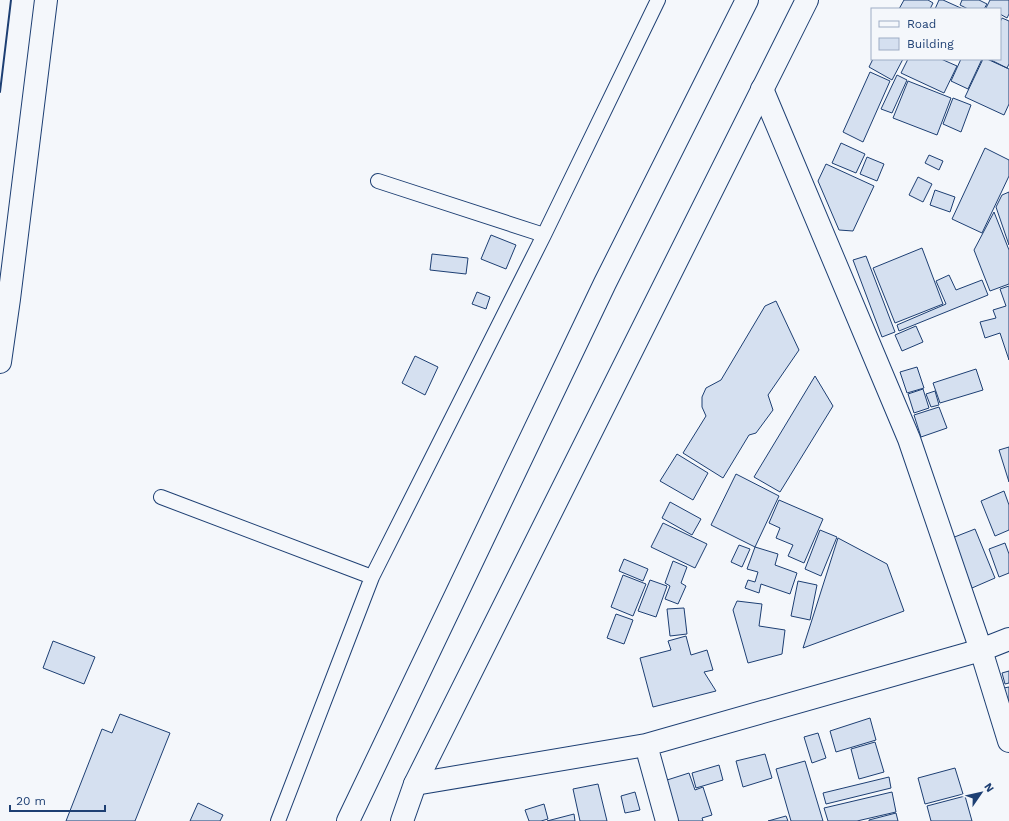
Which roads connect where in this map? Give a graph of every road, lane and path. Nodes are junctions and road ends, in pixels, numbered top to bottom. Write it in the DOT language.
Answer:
graph roads {
  1 [pos="46,0"];
  2 [pos="658,0"];
  3 [pos="747,0"];
  4 [pos="807,0"];
  5 [pos="762,89"];
  6 [pos="378,181"];
  7 [pos="544,235"];
  8 [pos="0,362"];
  9 [pos="161,497"];
  10 [pos="372,577"];
  11 [pos="1009,639"];
  12 [pos="982,650"];
  13 [pos="1009,741"];
  14 [pos="646,745"];
  15 [pos="415,784"];
  16 [pos="278,821"];
  17 [pos="348,821"];
  18 [pos="402,821"];
  19 [pos="667,821"];
  1 -- 8 [label="main road"];
  2 -- 7 [label="lane"];
  3 -- 17 [label="main road"];
  4 -- 5 [label="main road"];
  5 -- 12 [label="main road"];
  5 -- 15 [label="main road"];
  6 -- 7 [label="lane"];
  7 -- 10 [label="lane"];
  9 -- 10 [label="lane"];
  10 -- 16 [label="lane"];
  11 -- 12 [label="main road"];
  12 -- 13 [label="main road"];
  12 -- 14 [label="main road"];
  14 -- 15 [label="main road"];
  14 -- 19 [label="main road"];
  15 -- 18 [label="main road"];
}
